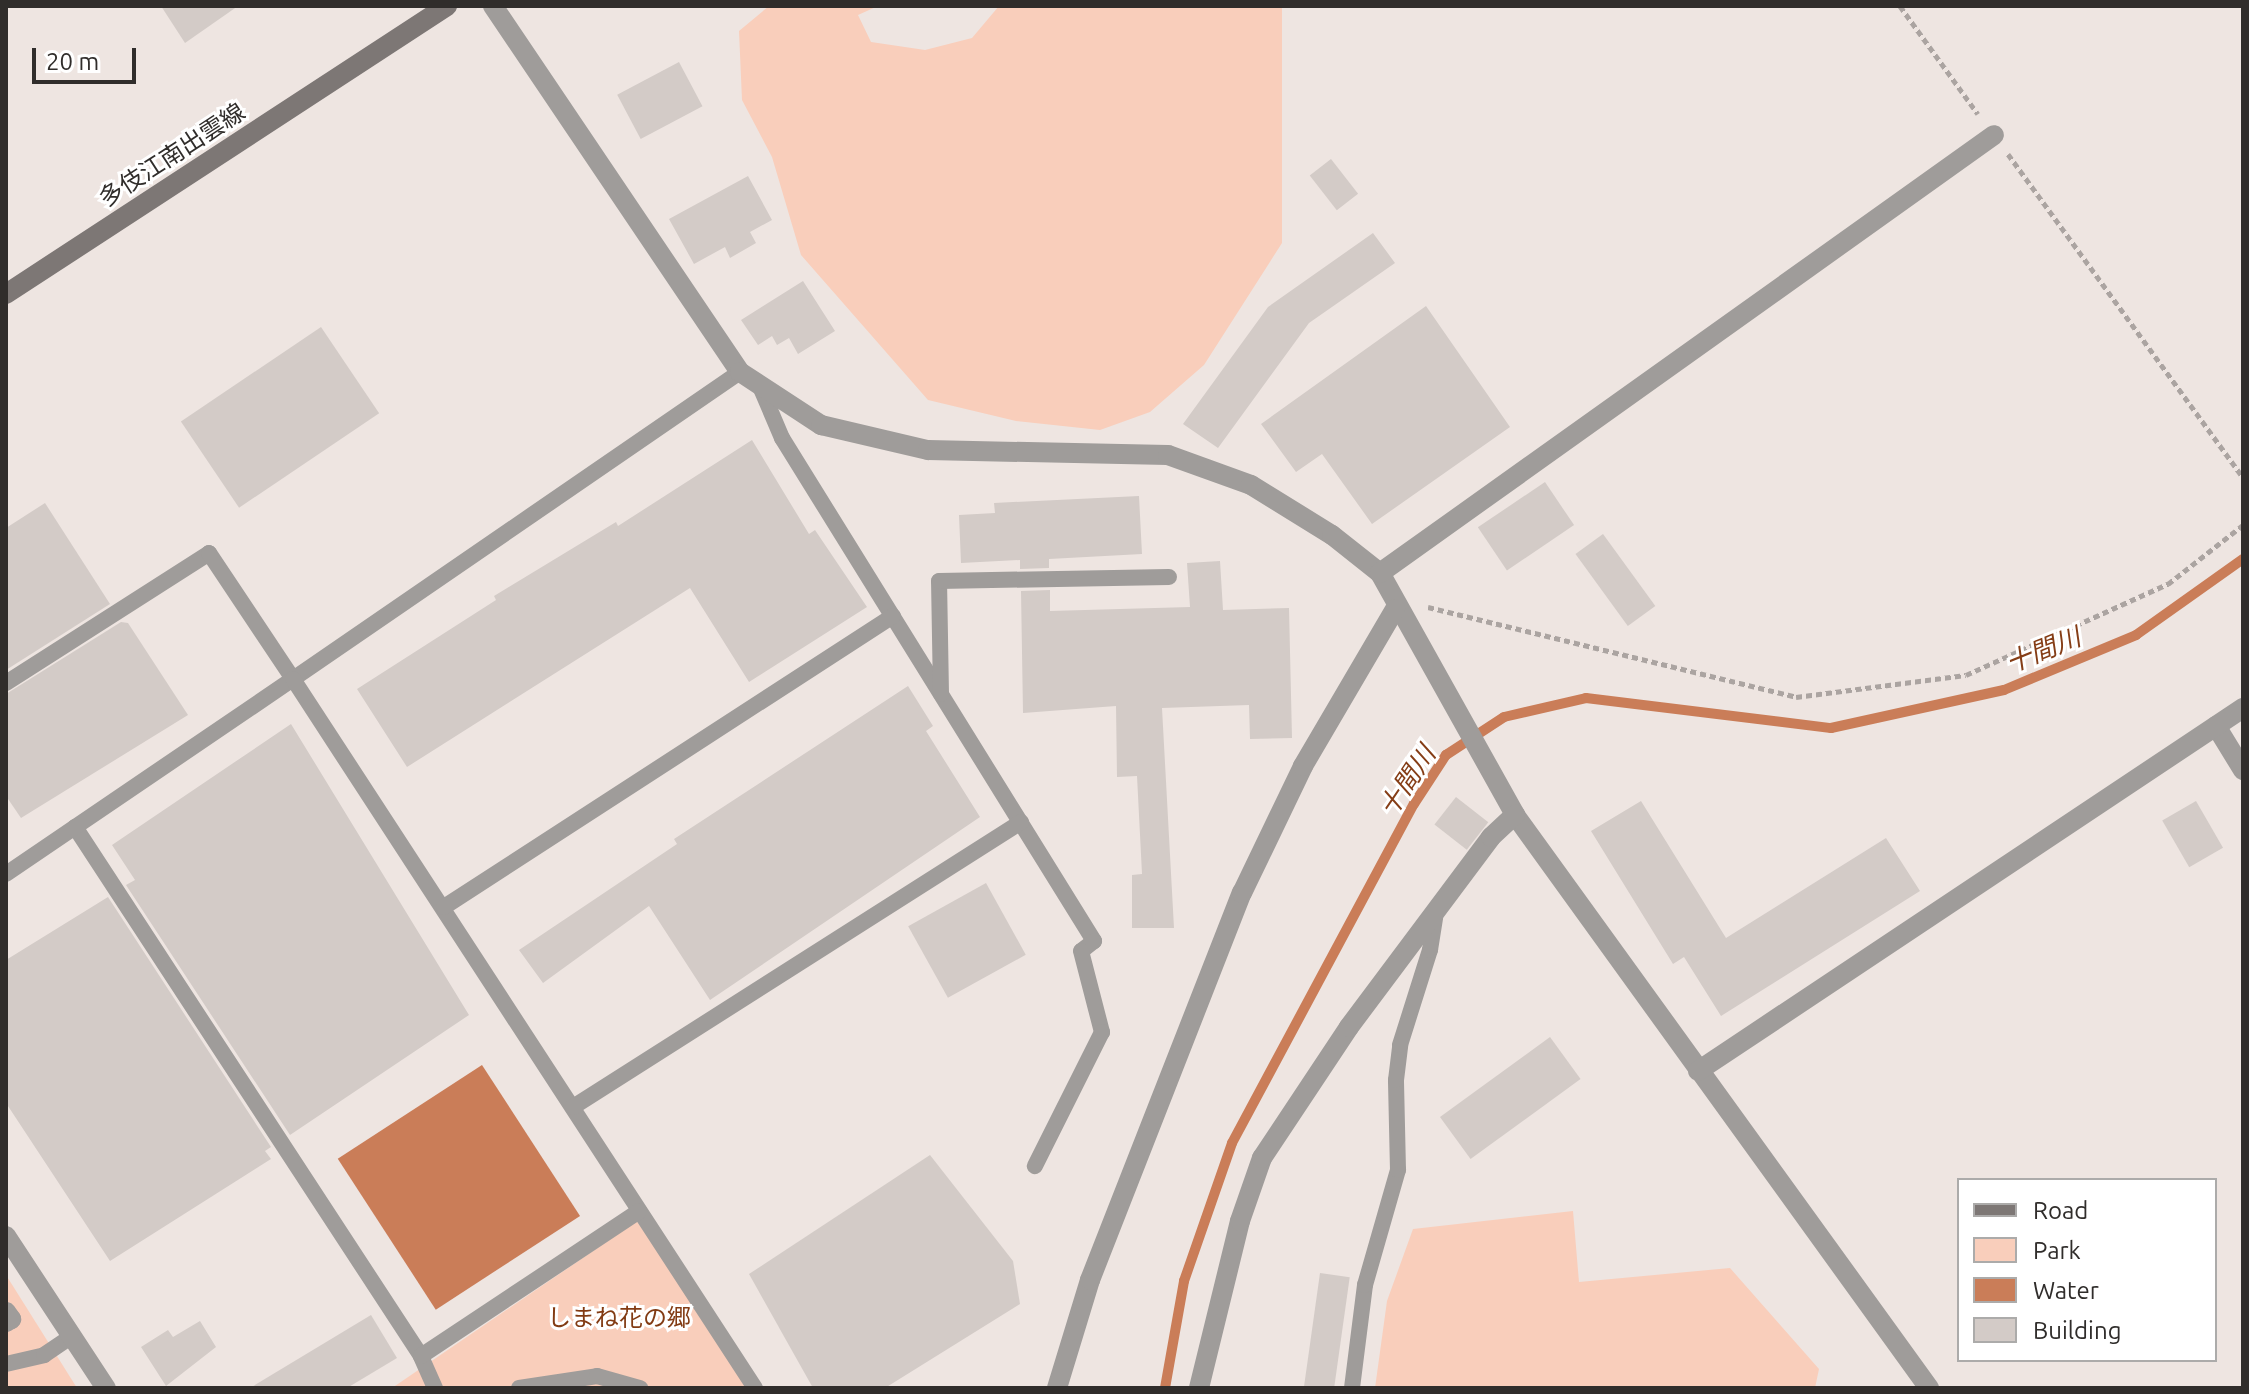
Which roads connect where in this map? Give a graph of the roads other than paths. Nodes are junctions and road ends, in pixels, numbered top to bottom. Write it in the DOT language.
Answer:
graph roads {
  1 [pos="447,6"];
  2 [pos="493,6"];
  3 [pos="1994,135"];
  4 [pos="6,294"];
  5 [pos="740,372"];
  6 [pos="759,384"];
  7 [pos="1380,573"];
  8 [pos="1169,577"];
  9 [pos="1395,609"];
  10 [pos="893,616"];
  11 [pos="293,679"];
  12 [pos="6,683"];
  13 [pos="941,694"];
  14 [pos="2243,708"];
  15 [pos="2216,726"];
  16 [pos="2243,770"];
  17 [pos="1515,815"];
  18 [pos="1021,822"];
  19 [pos="75,827"];
  20 [pos="6,874"];
  21 [pos="444,907"];
  22 [pos="1435,917"];
  23 [pos="1698,1071"];
  24 [pos="573,1107"];
  25 [pos="1035,1166"];
  26 [pos="639,1211"];
  27 [pos="6,1236"];
  28 [pos="6,1312"];
  29 [pos="6,1322"];
  30 [pos="72,1336"];
  31 [pos="421,1356"];
  32 [pos="6,1364"];
  33 [pos="106,1388"];
  34 [pos="435,1388"];
  35 [pos="519,1388"];
  36 [pos="640,1388"];
  37 [pos="755,1388"];
  38 [pos="1057,1388"];
  39 [pos="1199,1388"];
  40 [pos="1352,1388"];
  41 [pos="1929,1388"];
  1 -- 4 [label="main road, 多伎江南出雲線"];
  2 -- 5 [label="street"];
  3 -- 7 [label="street"];
  5 -- 6 [label="street"];
  5 -- 11 [label="lane"];
  6 -- 7 [label="street"];
  6 -- 10 [label="lane"];
  7 -- 9 [label="street"];
  8 -- 13 [label="lane"];
  9 -- 17 [label="street"];
  9 -- 38 [label="street"];
  10 -- 13 [label="lane"];
  10 -- 21 [label="lane"];
  11 -- 12 [label="lane"];
  11 -- 19 [label="lane"];
  11 -- 21 [label="lane"];
  13 -- 18 [label="lane"];
  14 -- 15 [label="street"];
  15 -- 16 [label="street"];
  15 -- 23 [label="street"];
  17 -- 22 [label="street"];
  17 -- 23 [label="street"];
  18 -- 24 [label="lane"];
  18 -- 25 [label="lane"];
  19 -- 20 [label="lane"];
  19 -- 31 [label="lane"];
  21 -- 24 [label="lane"];
  22 -- 39 [label="street"];
  22 -- 40 [label="lane"];
  23 -- 41 [label="street"];
  24 -- 26 [label="lane"];
  26 -- 31 [label="lane"];
  26 -- 37 [label="lane"];
  27 -- 30 [label="street"];
  28 -- 29 [label="street"];
  30 -- 32 [label="lane"];
  30 -- 33 [label="street"];
  31 -- 34 [label="lane"];
  35 -- 36 [label="lane"];
}
